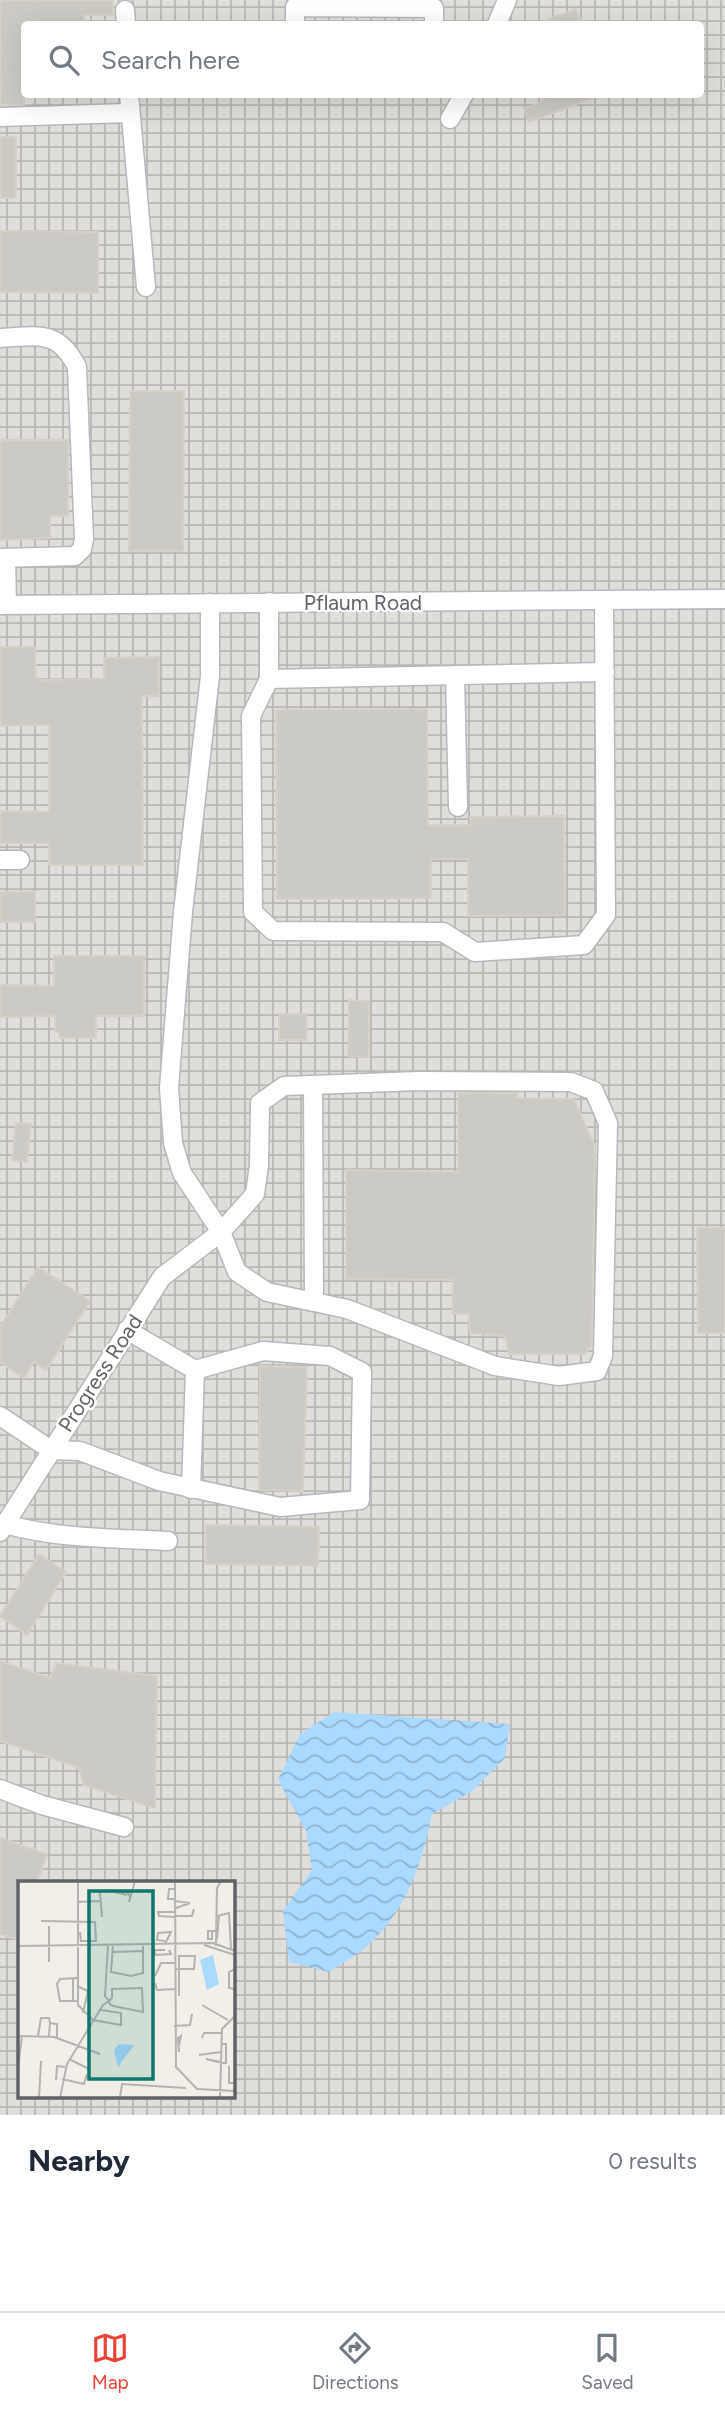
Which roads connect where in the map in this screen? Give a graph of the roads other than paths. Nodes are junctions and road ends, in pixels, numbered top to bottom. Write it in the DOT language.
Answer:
graph roads {
  1 [pos="506,0"];
  2 [pos="295,21"];
  3 [pos="434,21"];
  4 [pos="498,21"];
  5 [pos="129,98"];
  6 [pos="462,98"];
  7 [pos="129,113"];
  8 [pos="0,117"];
  9 [pos="450,119"];
  10 [pos="146,287"];
  11 [pos="0,338"];
  12 [pos="3,558"];
  13 [pos="725,599"];
  14 [pos="604,600"];
  15 [pos="269,602"];
  16 [pos="211,603"];
  17 [pos="4,604"];
  18 [pos="605,672"];
  19 [pos="455,676"];
  20 [pos="269,680"];
  21 [pos="458,807"];
  22 [pos="0,860"];
  23 [pos="20,860"];
  24 [pos="313,1085"];
  25 [pos="221,1232"];
  26 [pos="314,1302"];
  27 [pos="127,1330"];
  28 [pos="195,1370"];
  29 [pos="0,1416"];
  30 [pos="51,1450"];
  31 [pos="191,1489"];
  32 [pos="3,1528"];
  33 [pos="168,1541"];
  34 [pos="0,1789"];
  35 [pos="124,1827"];
  1 -- 4 [label="street"];
  2 -- 3 [label="street"];
  5 -- 7 [label="street"];
  6 -- 9 [label="street"];
  7 -- 8 [label="street"];
  7 -- 10 [label="street"];
  11 -- 12 [label="street"];
  12 -- 17 [label="street"];
  13 -- 14 [label="street, Pflaum Road"];
  14 -- 15 [label="street, Pflaum Road"];
  14 -- 18 [label="street"];
  15 -- 16 [label="street, Pflaum Road"];
  15 -- 20 [label="street"];
  16 -- 17 [label="street, Pflaum Road"];
  16 -- 25 [label="street"];
  18 -- 19 [label="street"];
  18 -- 20 [label="street"];
  19 -- 20 [label="street"];
  19 -- 21 [label="street"];
  22 -- 23 [label="street"];
  24 -- 25 [label="street, Progress Road"];
  24 -- 26 [label="street"];
  24 -- 26 [label="street"];
  25 -- 26 [label="street"];
  25 -- 27 [label="street, Progress Road"];
  27 -- 28 [label="street"];
  27 -- 30 [label="street, Progress Road"];
  28 -- 31 [label="street"];
  28 -- 31 [label="street"];
  29 -- 30 [label="street"];
  30 -- 31 [label="street"];
  30 -- 32 [label="street, Progress Road"];
  32 -- 33 [label="street"];
  34 -- 35 [label="street"];
}
